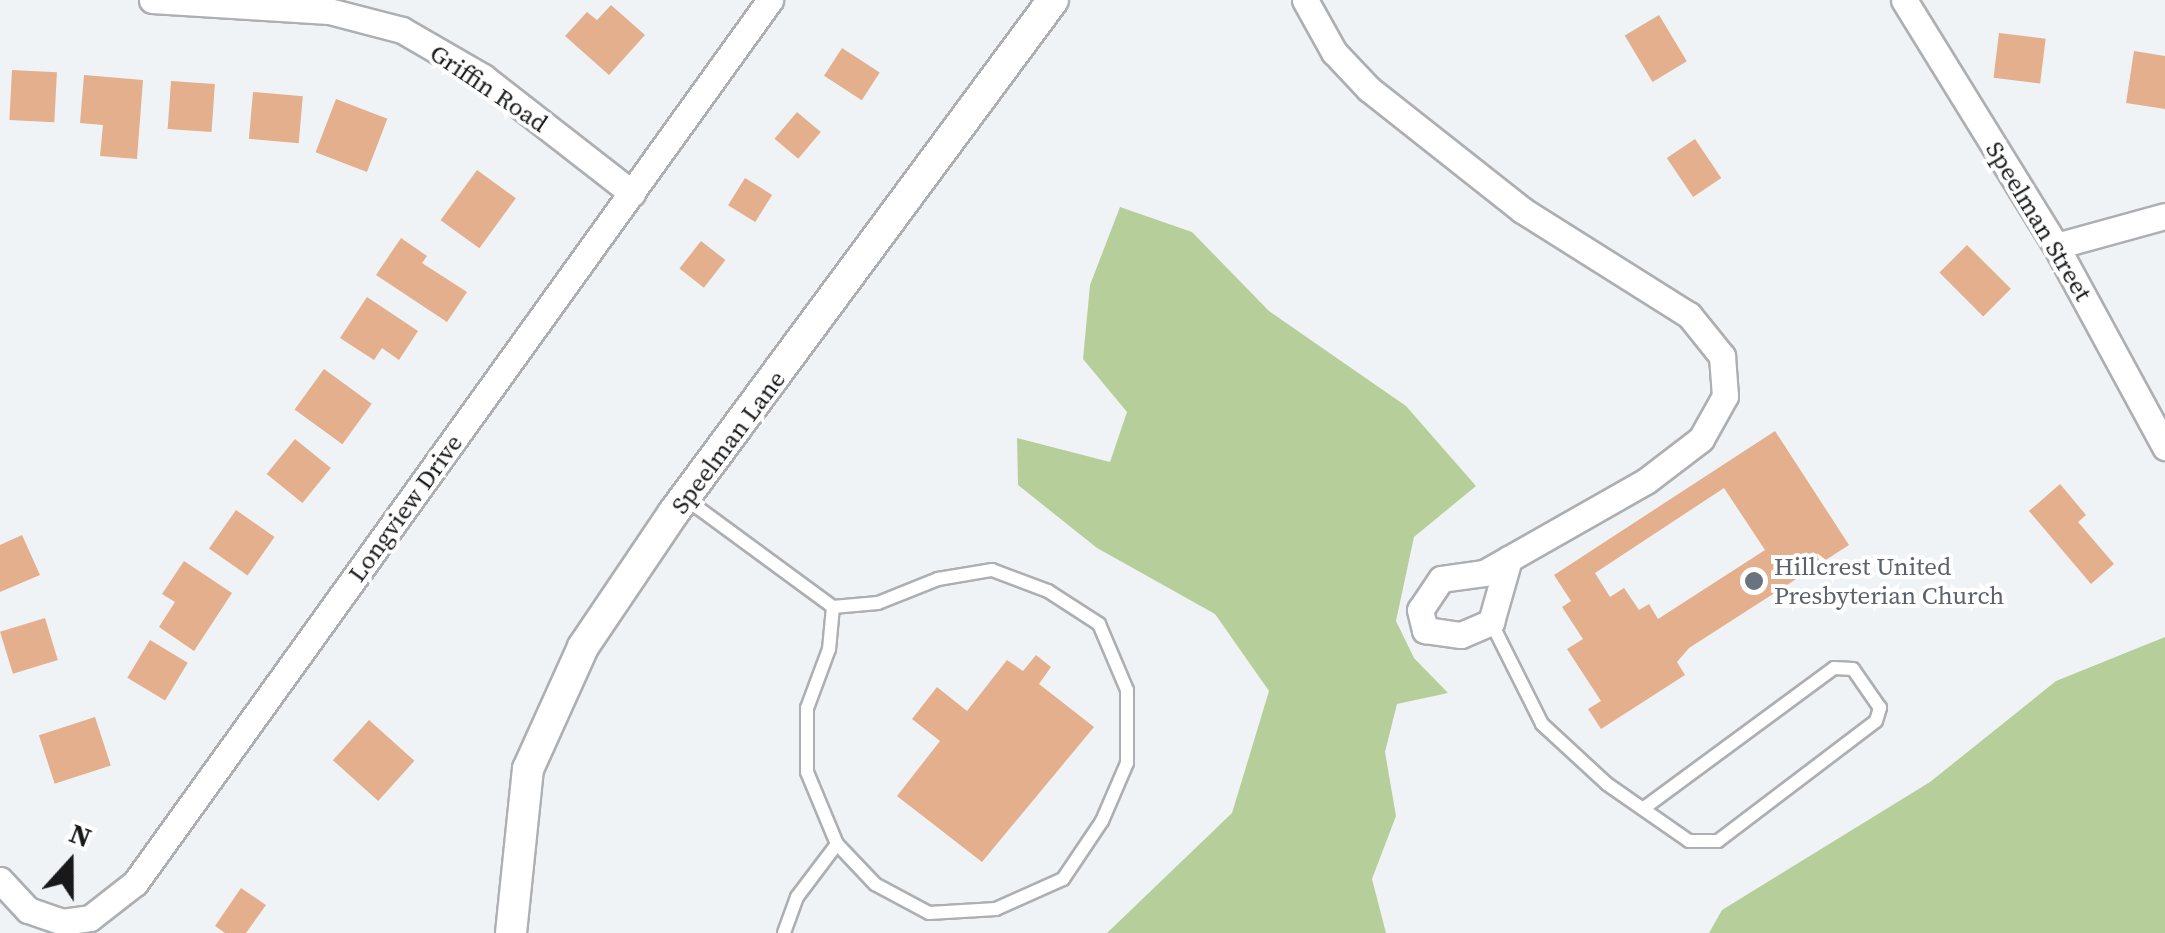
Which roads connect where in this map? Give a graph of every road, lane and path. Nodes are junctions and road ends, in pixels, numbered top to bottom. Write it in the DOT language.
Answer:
graph roads {
  1 [pos="152,0"];
  2 [pos="770,0"];
  3 [pos="1054,0"];
  4 [pos="1305,0"];
  5 [pos="1904,0"];
  6 [pos="632,192"];
  7 [pos="2165,216"];
  8 [pos="2056,246"];
  9 [pos="2163,436"];
  10 [pos="686,499"];
  11 [pos="1509,560"];
  12 [pos="833,607"];
  13 [pos="1491,622"];
  14 [pos="1643,809"];
  15 [pos="837,844"];
  16 [pos="0,880"];
  17 [pos="510,933"];
  18 [pos="784,933"];
  1 -- 6 [label="street, Griffin Road"];
  2 -- 6 [label="street, Longview Drive"];
  3 -- 10 [label="street, Speelman Lane"];
  4 -- 11 [label="street"];
  5 -- 8 [label="street, Speelman Street"];
  6 -- 16 [label="street, Longview Drive"];
  7 -- 8 [label="street"];
  8 -- 9 [label="street, Speelman Street"];
  10 -- 12 [label="lane"];
  10 -- 17 [label="street, Speelman Lane"];
  11 -- 13 [label="street"];
  11 -- 13 [label="street"];
  12 -- 15 [label="lane"];
  12 -- 15 [label="lane"];
  13 -- 14 [label="lane"];
  14 -- 14 [label="lane"];
  15 -- 18 [label="lane"];
}
